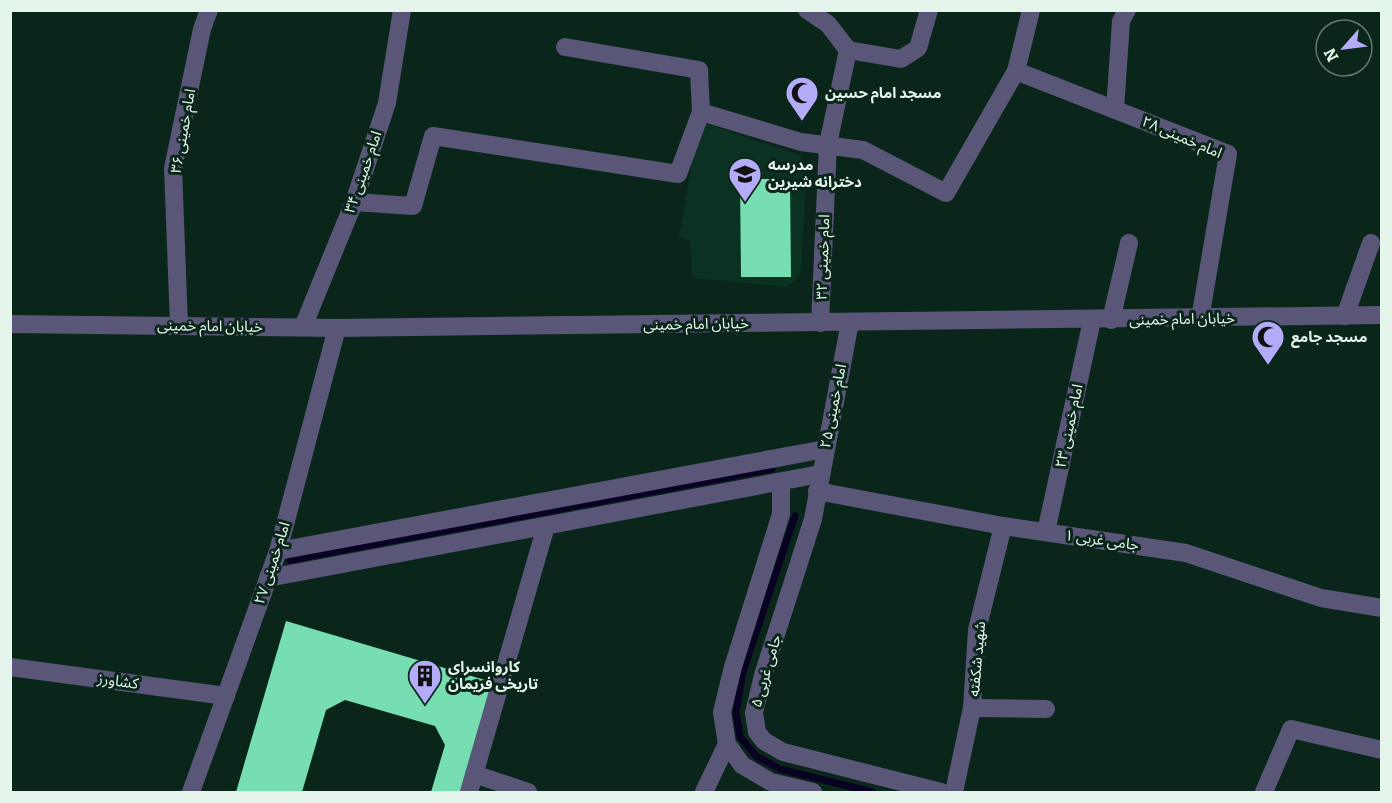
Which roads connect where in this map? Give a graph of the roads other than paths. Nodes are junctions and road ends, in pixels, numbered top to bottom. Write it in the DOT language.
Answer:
graph roads {
  1 [pos="209,10"];
  2 [pos="402,10"];
  3 [pos="807,10"];
  4 [pos="929,10"];
  5 [pos="1030,10"];
  6 [pos="1127,10"];
  7 [pos="832,17"];
  8 [pos="565,47"];
  9 [pos="848,50"];
  10 [pos="1016,71"];
  11 [pos="1115,110"];
  12 [pos="701,112"];
  13 [pos="828,144"];
  14 [pos="354,202"];
  15 [pos="1129,243"];
  16 [pos="1371,243"];
  17 [pos="1382,315"];
  18 [pos="1345,316"];
  19 [pos="1200,319"];
  20 [pos="1092,320"];
  21 [pos="1111,320"];
  22 [pos="820,322"];
  23 [pos="850,322"];
  24 [pos="10,324"];
  25 [pos="179,325"];
  26 [pos="303,327"];
  27 [pos="337,328"];
  28 [pos="825,449"];
  29 [pos="781,482"];
  30 [pos="818,482"];
  31 [pos="546,526"];
  32 [pos="1003,526"];
  33 [pos="1046,532"];
  34 [pos="278,551"];
  35 [pos="268,578"];
  36 [pos="1382,608"];
  37 [pos="10,667"];
  38 [pos="226,696"];
  39 [pos="972,708"];
  40 [pos="1046,709"];
  41 [pos="727,744"];
  42 [pos="1382,750"];
  43 [pos="474,774"];
  44 [pos="191,792"];
  45 [pos="469,792"];
  46 [pos="528,792"];
  47 [pos="704,792"];
  48 [pos="813,792"];
  49 [pos="941,792"];
  50 [pos="954,792"];
  51 [pos="1264,792"];
  1 -- 25 [label="street, امام خمینی ۳۶"];
  2 -- 14 [label="street, امام خمینی ۳۴"];
  3 -- 7 [label="street"];
  4 -- 9 [label="street"];
  5 -- 10 [label="street"];
  6 -- 11 [label="street"];
  7 -- 9 [label="street"];
  8 -- 12 [label="street"];
  9 -- 13 [label="street, امام خمینی ۳۲"];
  10 -- 11 [label="street, امام خمینی ۲۸"];
  10 -- 13 [label="street"];
  11 -- 19 [label="street, امام خمینی ۲۸"];
  12 -- 13 [label="street"];
  12 -- 14 [label="street"];
  13 -- 22 [label="street, امام خمینی ۳۲"];
  14 -- 26 [label="street, امام خمینی ۳۴"];
  15 -- 21 [label="street"];
  16 -- 18 [label="street"];
  17 -- 18 [label="street, خیابان امام خمینی"];
  18 -- 19 [label="street, خیابان امام خمینی"];
  19 -- 21 [label="street, خیابان امام خمینی"];
  20 -- 21 [label="street, خیابان امام خمینی"];
  20 -- 23 [label="street, خیابان امام خمینی"];
  20 -- 33 [label="street, امام خمینی ۲۳"];
  22 -- 23 [label="street, خیابان امام خمینی"];
  22 -- 27 [label="street, خیابان امام خمینی"];
  23 -- 28 [label="street, امام خمینی ۲۵"];
  24 -- 25 [label="street, خیابان امام خمینی"];
  25 -- 26 [label="street, خیابان امام خمینی"];
  26 -- 27 [label="street, خیابان امام خمینی"];
  27 -- 34 [label="street, امام خمینی ۲۷"];
  28 -- 30 [label="street, امام خمینی ۲۵"];
  28 -- 34 [label="street"];
  29 -- 30 [label="street"];
  29 -- 31 [label="street"];
  29 -- 41 [label="street"];
  30 -- 32 [label="street, جامی غربی ۱"];
  30 -- 49 [label="street, جامی غربی ۵"];
  31 -- 35 [label="street"];
  31 -- 43 [label="street"];
  32 -- 33 [label="street, جامی غربی ۱"];
  32 -- 39 [label="street, شهید شکفته"];
  33 -- 36 [label="street, جامی غربی ۱"];
  34 -- 35 [label="street, امام خمینی ۲۷"];
  35 -- 38 [label="street, امام خمینی ۲۷"];
  37 -- 38 [label="street, کشاورز"];
  38 -- 44 [label="street, امام خمینی ۲۷"];
  39 -- 40 [label="street"];
  39 -- 50 [label="street, شهید شکفته"];
  41 -- 47 [label="street"];
  41 -- 48 [label="street"];
  42 -- 51 [label="street"];
  43 -- 45 [label="street"];
  43 -- 46 [label="street"];
}
